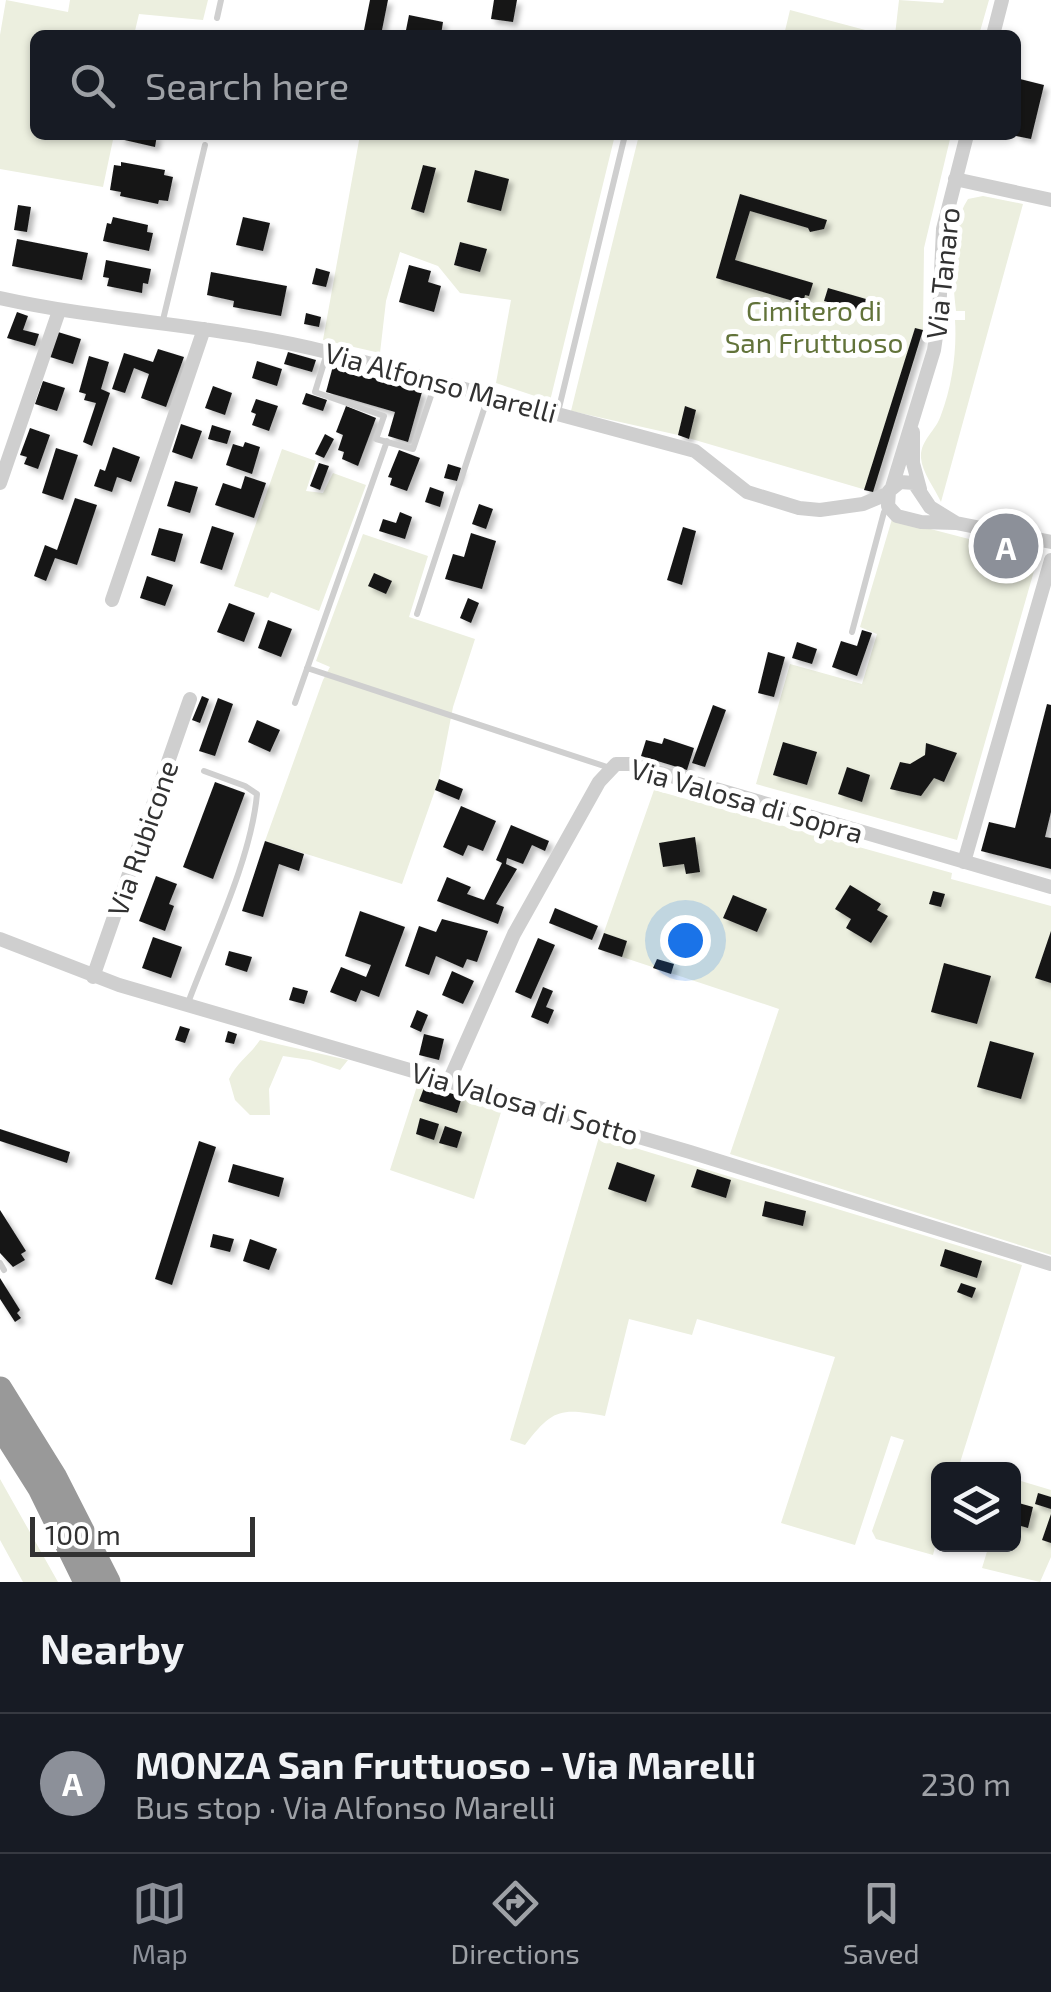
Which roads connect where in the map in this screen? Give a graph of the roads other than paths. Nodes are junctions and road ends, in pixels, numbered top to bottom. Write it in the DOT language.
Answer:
graph roads {
  1 [pos="221,0"];
  2 [pos="1002,0"];
  3 [pos="217,18"];
  4 [pos="994,30"];
  5 [pos="624,140"];
  6 [pos="966,140"];
  7 [pos="204,145"];
  8 [pos="955,179"];
  9 [pos="1051,200"];
  10 [pos="0,298"];
  11 [pos="58,311"];
  12 [pos="162,324"];
  13 [pos="204,330"];
  14 [pos="327,352"];
  15 [pos="436,380"];
  16 [pos="488,394"];
  17 [pos="916,411"];
  18 [pos="558,413"];
  19 [pos="386,442"];
  20 [pos="0,483"];
  21 [pos="890,490"];
  22 [pos="922,494"];
  23 [pos="857,504"];
  24 [pos="894,515"];
  25 [pos="956,523"];
  26 [pos="1051,542"];
  27 [pos="1051,560"];
  28 [pos="112,600"];
  29 [pos="418,614"];
  30 [pos="852,632"];
  31 [pos="307,668"];
  32 [pos="190,698"];
  33 [pos="295,702"];
  34 [pos="610,768"];
  35 [pos="204,771"];
  36 [pos="964,862"];
  37 [pos="1051,887"];
  38 [pos="0,938"];
  39 [pos="93,977"];
  40 [pos="187,1006"];
  41 [pos="449,1082"];
  42 [pos="1051,1264"];
  43 [pos="0,1389"];
  44 [pos="0,1425"];
  45 [pos="86,1582"];
  46 [pos="108,1582"];
  1 -- 3 [label="lane"];
  2 -- 4 [label="street"];
  5 -- 18 [label="lane"];
  6 -- 8 [label="street, Via Tanaro"];
  7 -- 12 [label="lane"];
  8 -- 9 [label="street"];
  8 -- 17 [label="street, Via Tanaro"];
  10 -- 11 [label="street, Via Alfonso Marelli"];
  11 -- 12 [label="street, Via Alfonso Marelli"];
  11 -- 20 [label="street"];
  12 -- 13 [label="street, Via Alfonso Marelli"];
  13 -- 14 [label="street, Via Alfonso Marelli"];
  13 -- 28 [label="street"];
  14 -- 15 [label="street, Via Alfonso Marelli"];
  14 -- 19 [label="lane"];
  15 -- 16 [label="street, Via Alfonso Marelli"];
  15 -- 19 [label="lane"];
  16 -- 18 [label="street, Via Alfonso Marelli"];
  16 -- 29 [label="lane"];
  17 -- 21 [label="street, Via Tanaro"];
  17 -- 22 [label="street, Via Tanaro"];
  18 -- 23 [label="street, Via Alfonso Marelli"];
  19 -- 31 [label="lane"];
  21 -- 22 [label="street, Via Alfonso Marelli"];
  21 -- 23 [label="street, Via Alfonso Marelli"];
  21 -- 24 [label="street"];
  22 -- 24 [label="street"];
  22 -- 25 [label="street, Via Alfonso Marelli"];
  23 -- 24 [label="street, Via Alfonso Marelli"];
  24 -- 25 [label="street, Via Alfonso Marelli"];
  24 -- 30 [label="lane"];
  25 -- 26 [label="street, Via Alfonso Marelli"];
  27 -- 36 [label="street"];
  31 -- 33 [label="lane"];
  31 -- 34 [label="lane"];
  32 -- 39 [label="street, Via Rubicone"];
  34 -- 36 [label="street, Via Valosa di Sopra"];
  34 -- 41 [label="street, Via Valosa di Sopra"];
  35 -- 40 [label="lane"];
  36 -- 37 [label="street, Via Valosa di Sopra"];
  38 -- 39 [label="street, Via Valosa di Sotto"];
  39 -- 40 [label="street, Via Valosa di Sotto"];
  40 -- 41 [label="street, Via Valosa di Sotto"];
  41 -- 42 [label="street, Via Valosa di Sotto"];
  43 -- 46 [label="highway"];
  44 -- 45 [label="highway"];
}
